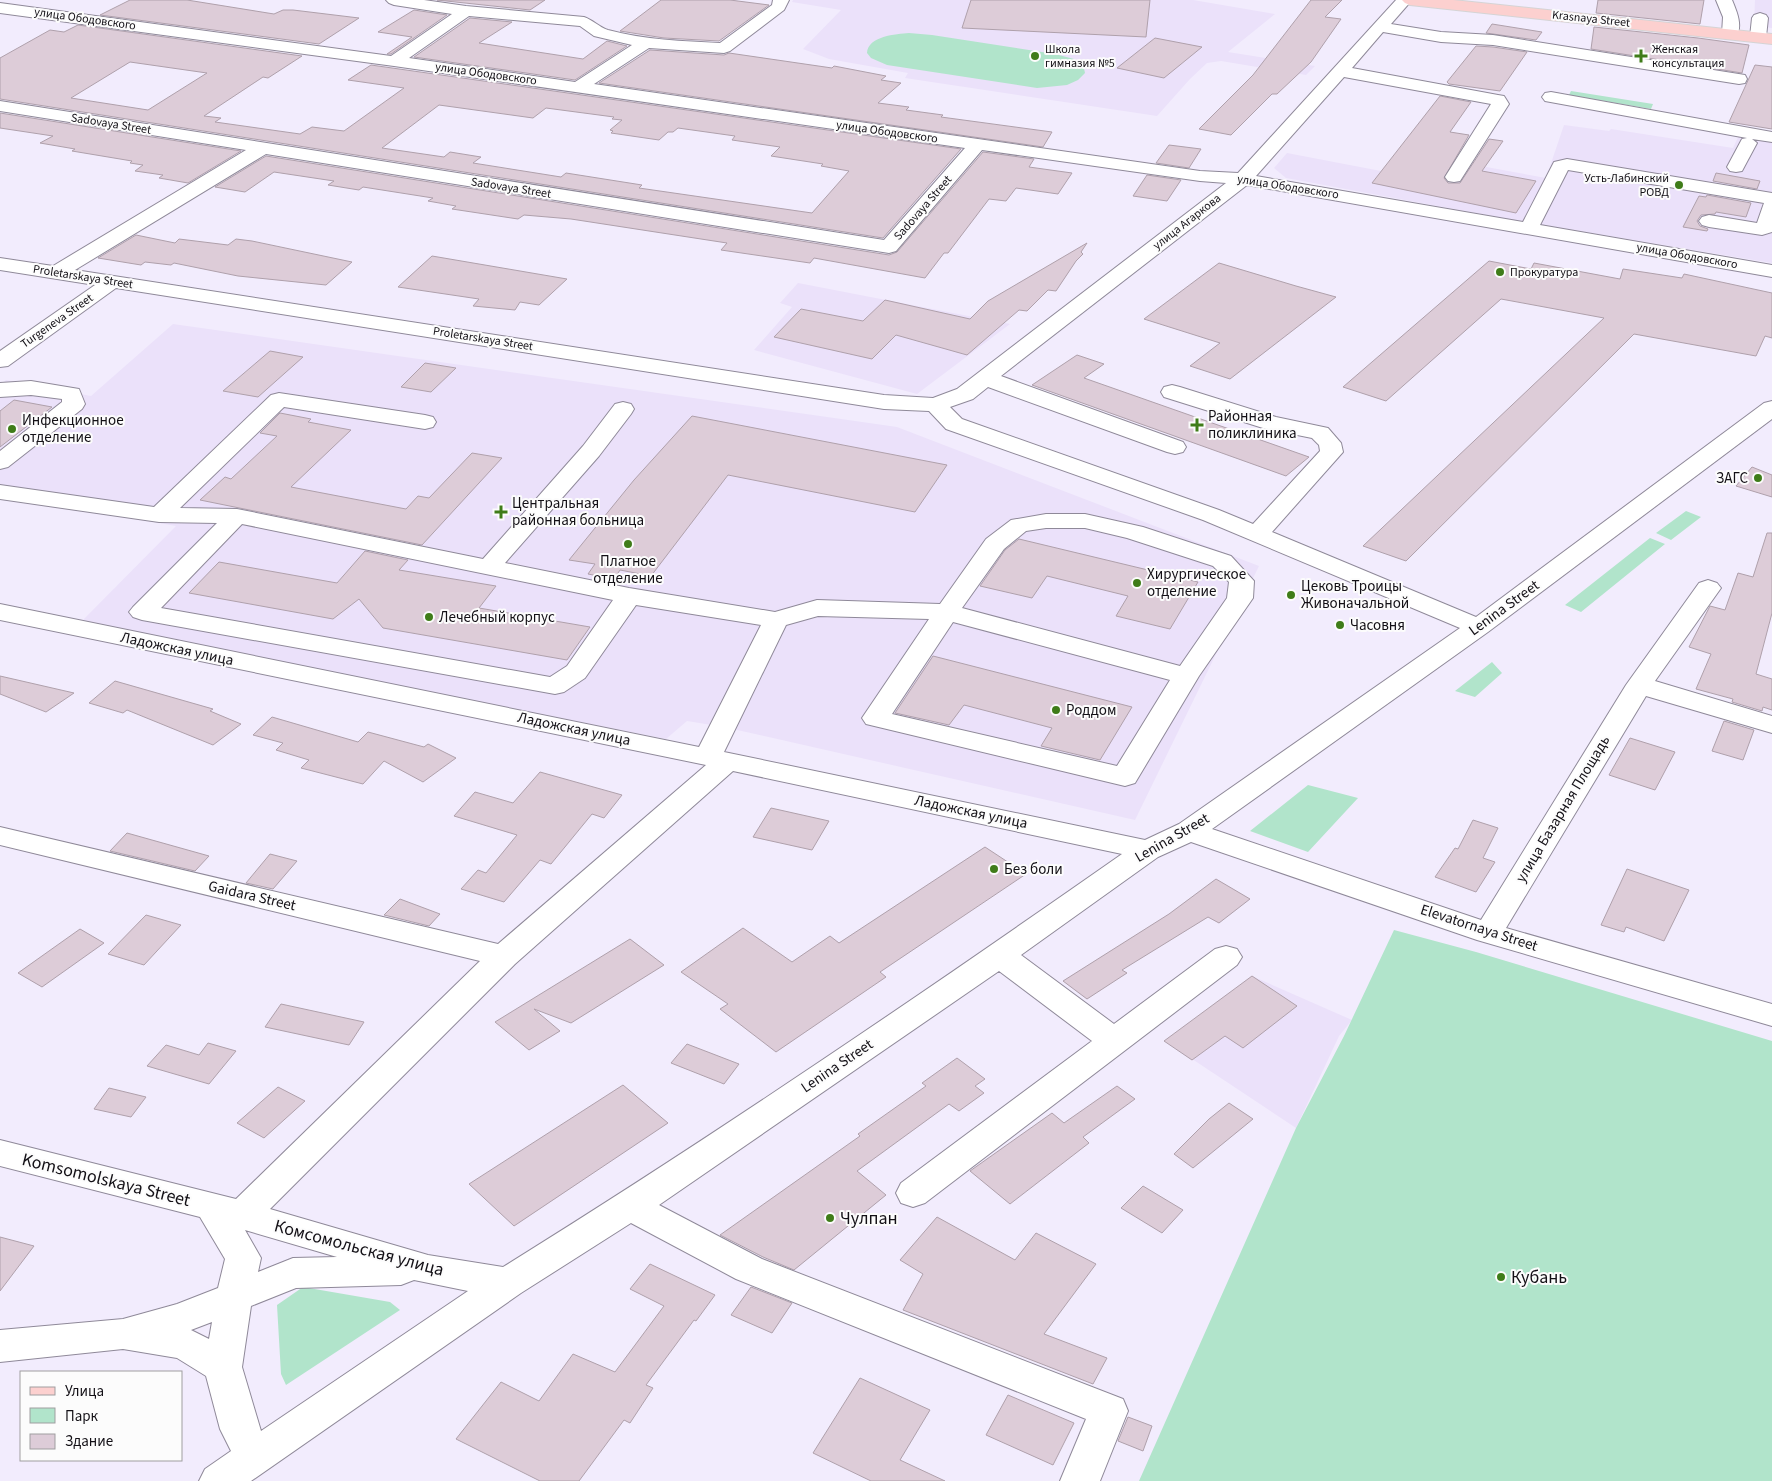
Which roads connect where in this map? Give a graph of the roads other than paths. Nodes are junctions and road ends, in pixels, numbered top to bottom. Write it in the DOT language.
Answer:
graph roads {
  1 [pos="394,0"];
  2 [pos="781,0"];
  3 [pos="1414,0"];
  4 [pos="1724,0"];
  5 [pos="0,8"];
  6 [pos="466,11"];
  7 [pos="1760,18"];
  8 [pos="1379,27"];
  9 [pos="1730,34"];
  10 [pos="1765,38"];
  11 [pos="646,43"];
  12 [pos="394,61"];
  13 [pos="1340,71"];
  14 [pos="1739,79"];
  15 [pos="579,88"];
  16 [pos="1551,97"];
  17 [pos="0,106"];
  18 [pos="1712,137"];
  19 [pos="1772,137"];
  20 [pos="1748,144"];
  21 [pos="977,145"];
  22 [pos="1772,148"];
  23 [pos="261,149"];
  24 [pos="1736,167"];
  25 [pos="1454,177"];
  26 [pos="1243,179"];
  27 [pos="1772,199"];
  28 [pos="1772,206"];
  29 [pos="1709,221"];
  30 [pos="1529,228"];
  31 [pos="0,264"];
  32 [pos="1772,271"];
  33 [pos="57,272"];
  34 [pos="113,281"];
  35 [pos="0,361"];
  36 [pos="985,378"];
  37 [pos="0,390"];
  38 [pos="1172,392"];
  39 [pos="965,394"];
  40 [pos="935,405"];
  41 [pos="1772,408"];
  42 [pos="623,409"];
  43 [pos="426,422"];
  44 [pos="1746,428"];
  45 [pos="1772,434"];
  46 [pos="1175,447"];
  47 [pos="0,462"];
  48 [pos="0,492"];
  49 [pos="159,515"];
  50 [pos="237,516"];
  51 [pos="1257,534"];
  52 [pos="489,567"];
  53 [pos="1708,588"];
  54 [pos="629,596"];
  55 [pos="0,612"];
  56 [pos="947,612"];
  57 [pos="776,620"];
  58 [pos="1479,627"];
  59 [pos="1186,676"];
  60 [pos="1639,685"];
  61 [pos="1772,725"];
  62 [pos="718,759"];
  63 [pos="1189,831"];
  64 [pos="0,836"];
  65 [pos="1148,850"];
  66 [pos="1488,933"];
  67 [pos="1000,955"];
  68 [pos="504,956"];
  69 [pos="1226,957"];
  70 [pos="1772,1014"];
  71 [pos="1114,1041"];
  72 [pos="0,1153"];
  73 [pos="913,1193"];
  74 [pos="630,1206"];
  75 [pos="226,1211"];
  76 [pos="428,1270"];
  77 [pos="508,1282"];
  78 [pos="234,1297"];
  79 [pos="123,1334"];
  80 [pos="0,1346"];
  81 [pos="223,1367"];
  82 [pos="254,1456"];
  83 [pos="219,1481"];
  84 [pos="1080,1481"];
  1 -- 6 [label="street"];
  2 -- 11 [label="street"];
  3 -- 8 [label="street, улица Агаркова"];
  3 -- 9 [label="main road, Krasnaya Street"];
  4 -- 9 [label="street"];
  5 -- 12 [label="street, улица Ободовского"];
  6 -- 11 [label="street"];
  6 -- 12 [label="street"];
  7 -- 10 [label="street"];
  8 -- 13 [label="street, улица Агаркова"];
  8 -- 14 [label="street"];
  9 -- 10 [label="main road, Krasnaya Street"];
  11 -- 15 [label="street"];
  12 -- 15 [label="street, улица Ободовского"];
  13 -- 25 [label="street"];
  13 -- 26 [label="street, улица Агаркова"];
  15 -- 21 [label="street, улица Ободовского"];
  16 -- 19 [label="street"];
  17 -- 23 [label="street, Sadovaya Street"];
  18 -- 20 [label="street"];
  20 -- 22 [label="street"];
  20 -- 24 [label="street"];
  21 -- 23 [label="street, Sadovaya Street"];
  21 -- 26 [label="street, улица Ободовского"];
  23 -- 33 [label="street"];
  26 -- 30 [label="street, улица Ободовского"];
  26 -- 36 [label="street, улица Агаркова"];
  27 -- 30 [label="street"];
  28 -- 29 [label="street"];
  30 -- 32 [label="street, улица Ободовского"];
  31 -- 33 [label="street, Proletarskaya Street"];
  33 -- 34 [label="street, Proletarskaya Street"];
  34 -- 35 [label="street, Turgeneva Street"];
  34 -- 40 [label="street, Proletarskaya Street"];
  36 -- 39 [label="street, улица Агаркова"];
  36 -- 46 [label="street"];
  37 -- 47 [label="street"];
  38 -- 51 [label="street"];
  39 -- 40 [label="street, Proletarskaya Street"];
  40 -- 51 [label="street"];
  41 -- 44 [label="street, Lenina Street"];
  42 -- 52 [label="street"];
  43 -- 49 [label="street"];
  44 -- 45 [label="street"];
  44 -- 58 [label="street, Lenina Street"];
  48 -- 49 [label="street"];
  49 -- 50 [label="street"];
  50 -- 52 [label="street"];
  50 -- 54 [label="street"];
  51 -- 58 [label="street"];
  52 -- 54 [label="street"];
  53 -- 60 [label="street, улица Базарная Площадь"];
  54 -- 57 [label="street"];
  55 -- 62 [label="street, Ладожская улица"];
  56 -- 57 [label="street"];
  56 -- 59 [label="street"];
  56 -- 59 [label="street"];
  56 -- 59 [label="street"];
  57 -- 62 [label="street"];
  58 -- 63 [label="street, Lenina Street"];
  60 -- 61 [label="street"];
  60 -- 66 [label="street, улица Базарная Площадь"];
  62 -- 65 [label="street, Ладожская улица"];
  62 -- 68 [label="street"];
  63 -- 65 [label="street, Lenina Street"];
  63 -- 66 [label="street, Elevatornaya Street"];
  64 -- 68 [label="street, Gaidara Street"];
  65 -- 67 [label="street, Lenina Street"];
  66 -- 70 [label="street, Elevatornaya Street"];
  67 -- 71 [label="street"];
  67 -- 74 [label="street, Lenina Street"];
  68 -- 75 [label="street"];
  69 -- 71 [label="street"];
  71 -- 73 [label="street"];
  72 -- 75 [label="street, Komsomolskaya Street"];
  74 -- 77 [label="street, Lenina Street"];
  74 -- 84 [label="street"];
  75 -- 76 [label="street, Комсомольская улица"];
  75 -- 78 [label="street"];
  76 -- 77 [label="street, Комсомольская улица"];
  76 -- 78 [label="street"];
  77 -- 82 [label="street, Lenina Street"];
  78 -- 79 [label="street"];
  78 -- 81 [label="street"];
  79 -- 80 [label="street"];
  79 -- 81 [label="street"];
  81 -- 82 [label="street"];
  82 -- 83 [label="street"];
}
